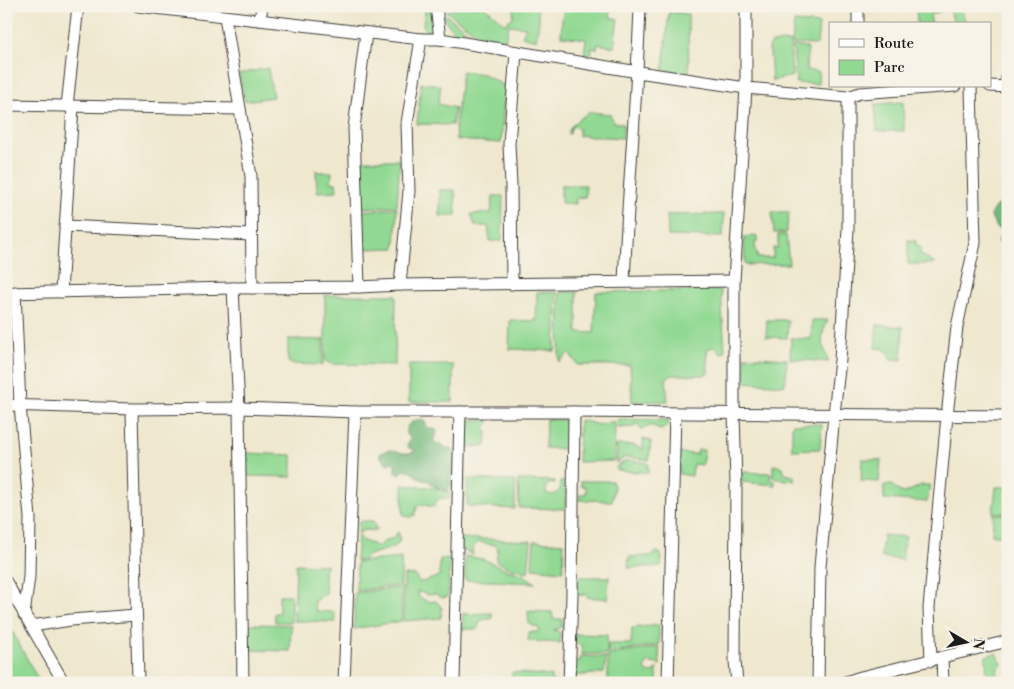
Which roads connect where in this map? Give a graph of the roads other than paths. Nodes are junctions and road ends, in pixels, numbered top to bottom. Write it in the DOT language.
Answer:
graph roads {
  1 [pos="78,6"];
  2 [pos="138,6"];
  3 [pos="262,6"];
  4 [pos="436,6"];
  5 [pos="640,6"];
  6 [pos="746,6"];
  7 [pos="858,6"];
  8 [pos="179,9"];
  9 [pos="226,17"];
  10 [pos="260,20"];
  11 [pos="858,22"];
  12 [pos="366,33"];
  13 [pos="421,39"];
  14 [pos="440,39"];
  15 [pos="516,52"];
  16 [pos="1008,67"];
  17 [pos="638,72"];
  18 [pos="992,86"];
  19 [pos="1007,86"];
  20 [pos="746,88"];
  21 [pos="908,88"];
  22 [pos="971,88"];
  23 [pos="860,90"];
  24 [pos="848,96"];
  25 [pos="6,105"];
  26 [pos="70,106"];
  27 [pos="240,110"];
  28 [pos="65,226"];
  29 [pos="251,235"];
  30 [pos="624,282"];
  31 [pos="734,282"];
  32 [pos="512,284"];
  33 [pos="400,286"];
  34 [pos="359,287"];
  35 [pos="233,288"];
  36 [pos="252,288"];
  37 [pos="10,292"];
  38 [pos="61,292"];
  39 [pos="6,405"];
  40 [pos="20,405"];
  41 [pos="239,408"];
  42 [pos="132,409"];
  43 [pos="355,412"];
  44 [pos="460,412"];
  45 [pos="574,412"];
  46 [pos="675,413"];
  47 [pos="734,413"];
  48 [pos="834,414"];
  49 [pos="947,416"];
  50 [pos="1008,416"];
  51 [pos="6,582"];
  52 [pos="24,614"];
  53 [pos="136,615"];
  54 [pos="32,626"];
  55 [pos="1008,641"];
  56 [pos="937,659"];
  57 [pos="862,680"];
  58 [pos="64,683"];
  59 [pos="138,683"];
  60 [pos="243,683"];
  61 [pos="344,683"];
  62 [pos="454,683"];
  63 [pos="569,683"];
  64 [pos="668,683"];
  65 [pos="737,683"];
  66 [pos="818,683"];
  67 [pos="843,683"];
  68 [pos="943,683"];
  1 -- 26 [label="street"];
  2 -- 8 [label="street"];
  3 -- 10 [label="street"];
  4 -- 14 [label="street"];
  5 -- 17 [label="street"];
  6 -- 20 [label="street"];
  7 -- 11 [label="street"];
  8 -- 9 [label="street"];
  9 -- 10 [label="street"];
  9 -- 27 [label="street"];
  10 -- 12 [label="street"];
  12 -- 13 [label="street"];
  12 -- 34 [label="street"];
  13 -- 14 [label="street"];
  13 -- 33 [label="street"];
  14 -- 15 [label="street"];
  15 -- 17 [label="street"];
  15 -- 32 [label="street"];
  16 -- 19 [label="street"];
  17 -- 20 [label="street"];
  17 -- 30 [label="street"];
  18 -- 19 [label="street"];
  20 -- 24 [label="street"];
  20 -- 31 [label="street"];
  21 -- 23 [label="street"];
  22 -- 49 [label="street"];
  23 -- 24 [label="street"];
  24 -- 48 [label="street"];
  25 -- 26 [label="street"];
  26 -- 27 [label="street"];
  26 -- 28 [label="street"];
  27 -- 29 [label="street"];
  28 -- 29 [label="street"];
  28 -- 38 [label="street"];
  29 -- 36 [label="street"];
  30 -- 31 [label="street"];
  30 -- 32 [label="street"];
  31 -- 47 [label="street"];
  32 -- 33 [label="street"];
  33 -- 34 [label="street"];
  34 -- 36 [label="street"];
  35 -- 36 [label="street"];
  35 -- 38 [label="street"];
  35 -- 41 [label="street"];
  37 -- 38 [label="street"];
  37 -- 40 [label="street"];
  39 -- 40 [label="street"];
  40 -- 42 [label="street"];
  40 -- 52 [label="street"];
  41 -- 42 [label="street"];
  41 -- 43 [label="street"];
  41 -- 60 [label="street"];
  42 -- 53 [label="street"];
  43 -- 44 [label="street"];
  43 -- 61 [label="street"];
  44 -- 45 [label="street"];
  44 -- 62 [label="street"];
  45 -- 46 [label="street"];
  45 -- 63 [label="street"];
  46 -- 47 [label="street"];
  46 -- 64 [label="street"];
  47 -- 48 [label="street"];
  47 -- 65 [label="street"];
  48 -- 49 [label="street"];
  48 -- 66 [label="street"];
  49 -- 50 [label="street"];
  49 -- 56 [label="street"];
  51 -- 52 [label="street"];
  52 -- 54 [label="street"];
  53 -- 54 [label="street"];
  53 -- 59 [label="street"];
  54 -- 58 [label="street"];
  55 -- 56 [label="street"];
  56 -- 57 [label="street"];
  56 -- 68 [label="street"];
  57 -- 67 [label="street"];
}
